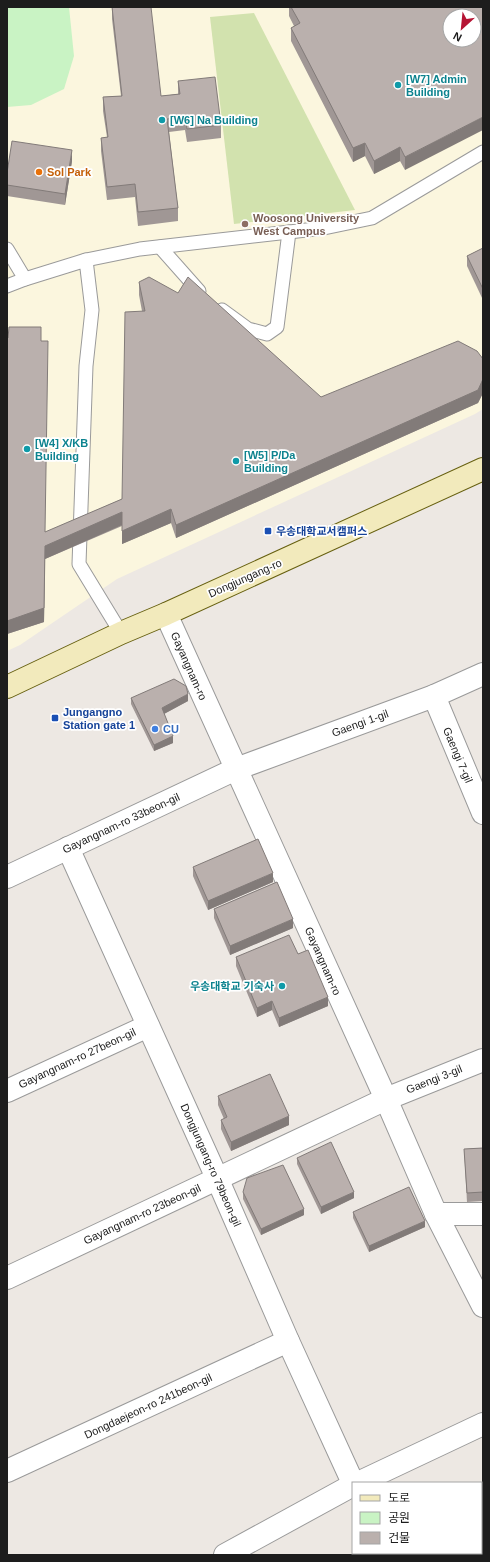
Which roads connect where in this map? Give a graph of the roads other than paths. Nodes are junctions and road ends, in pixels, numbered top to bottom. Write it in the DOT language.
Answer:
graph roads {
  1 [pos="483,152"];
  2 [pos="289,232"];
  3 [pos="160,247"];
  4 [pos="7,249"];
  5 [pos="86,260"];
  6 [pos="25,279"];
  7 [pos="7,286"];
  8 [pos="483,469"];
  9 [pos="166,614"];
  10 [pos="121,633"];
  11 [pos="483,674"];
  12 [pos="7,687"];
  13 [pos="434,696"];
  14 [pos="236,769"];
  15 [pos="483,814"];
  16 [pos="68,848"];
  17 [pos="7,876"];
  18 [pos="148,1026"];
  19 [pos="483,1060"];
  20 [pos="7,1091"];
  21 [pos="386,1099"];
  22 [pos="218,1178"];
  23 [pos="436,1214"];
  24 [pos="483,1214"];
  25 [pos="7,1278"];
  26 [pos="483,1306"];
  27 [pos="288,1341"];
  28 [pos="483,1424"];
  29 [pos="7,1471"];
  30 [pos="352,1482"];
  31 [pos="360,1482"];
  32 [pos="352,1485"];
  33 [pos="225,1555"];
  1 -- 2 [label="lane"];
  2 -- 3 [label="lane"];
  2 -- 3 [label="lane"];
  3 -- 5 [label="lane"];
  4 -- 6 [label="lane"];
  5 -- 6 [label="lane"];
  5 -- 10 [label="lane"];
  6 -- 7 [label="lane"];
  8 -- 9 [label="street, Dongjungang-ro"];
  9 -- 10 [label="street, Dongjungang-ro"];
  9 -- 14 [label="street, Gayangnam-ro"];
  10 -- 12 [label="street, Dongjungang-ro"];
  11 -- 13 [label="street, Gaengi 1-gil"];
  13 -- 14 [label="street, Gaengi 1-gil"];
  13 -- 15 [label="street, Gaengi 7-gil"];
  14 -- 16 [label="street, Gayangnam-ro 33beon-gil"];
  14 -- 21 [label="street, Gayangnam-ro"];
  16 -- 17 [label="street, Gayangnam-ro 33beon-gil"];
  16 -- 18 [label="street, Dongjungang-ro 79beon-gil"];
  18 -- 20 [label="street, Gayangnam-ro 27beon-gil"];
  18 -- 22 [label="street, Dongjungang-ro 79beon-gil"];
  19 -- 21 [label="street, Gaengi 3-gil"];
  21 -- 22 [label="street, Gayangnam-ro 23beon-gil"];
  21 -- 23 [label="street, Gayangnam-ro"];
  22 -- 25 [label="street, Gayangnam-ro 23beon-gil"];
  22 -- 27 [label="street, Dongjungang-ro 79beon-gil"];
  23 -- 24 [label="street"];
  23 -- 26 [label="street, Gayangnam-ro"];
  27 -- 29 [label="street, Dongdaejeon-ro 241beon-gil"];
  27 -- 30 [label="street, Dongjungang-ro 79beon-gil"];
  28 -- 31 [label="street"];
  32 -- 33 [label="street"];
}
